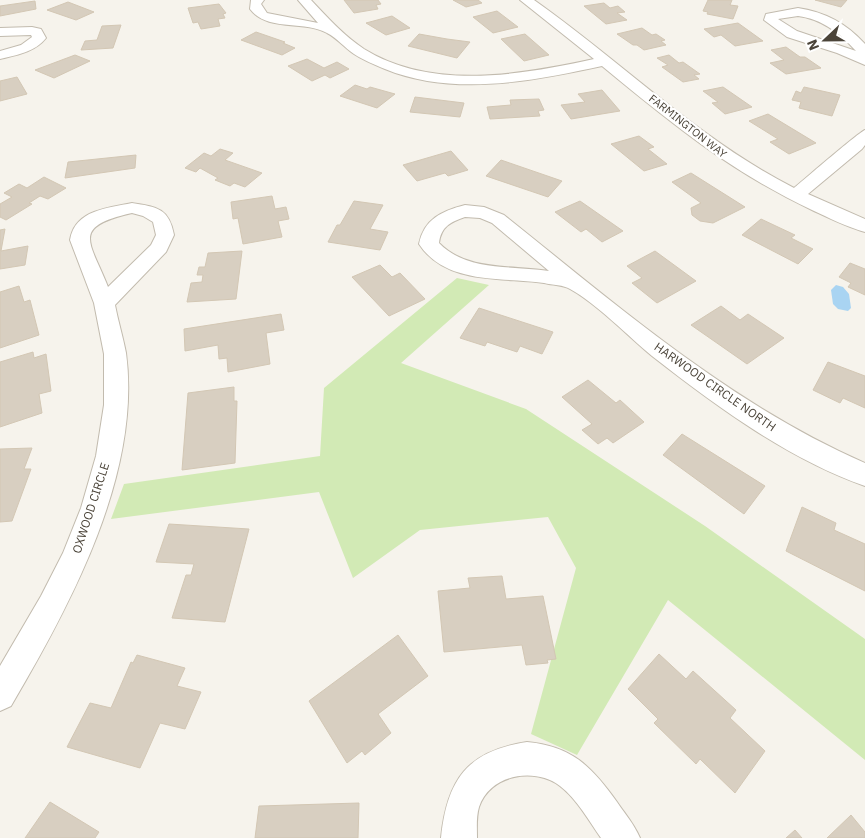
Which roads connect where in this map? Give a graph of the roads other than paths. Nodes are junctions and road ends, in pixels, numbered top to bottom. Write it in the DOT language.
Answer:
graph roads {
  1 [pos="258,0"];
  2 [pos="304,0"];
  3 [pos="526,0"];
  4 [pos="331,29"];
  5 [pos="0,32"];
  6 [pos="865,53"];
  7 [pos="0,55"];
  8 [pos="605,61"];
  9 [pos="865,61"];
  10 [pos="865,135"];
  11 [pos="796,196"];
  12 [pos="865,226"];
  13 [pos="575,282"];
  14 [pos="104,303"];
  15 [pos="865,475"];
  16 [pos="0,695"];
  17 [pos="459,838"];
  18 [pos="622,838"];
  1 -- 4 [label="street"];
  2 -- 4 [label="street"];
  3 -- 8 [label="street, FARMINGTON WAY"];
  4 -- 8 [label="street"];
  5 -- 7 [label="street"];
  6 -- 9 [label="street"];
  8 -- 11 [label="street, FARMINGTON WAY"];
  10 -- 11 [label="street"];
  11 -- 12 [label="street, FARMINGTON WAY"];
  13 -- 13 [label="street, HARWOOD CIRCLE NORTH"];
  13 -- 15 [label="street, HARWOOD CIRCLE NORTH"];
  14 -- 14 [label="street, OXWOOD CIRCLE"];
  14 -- 16 [label="street, OXWOOD CIRCLE"];
  17 -- 18 [label="street"];
}
